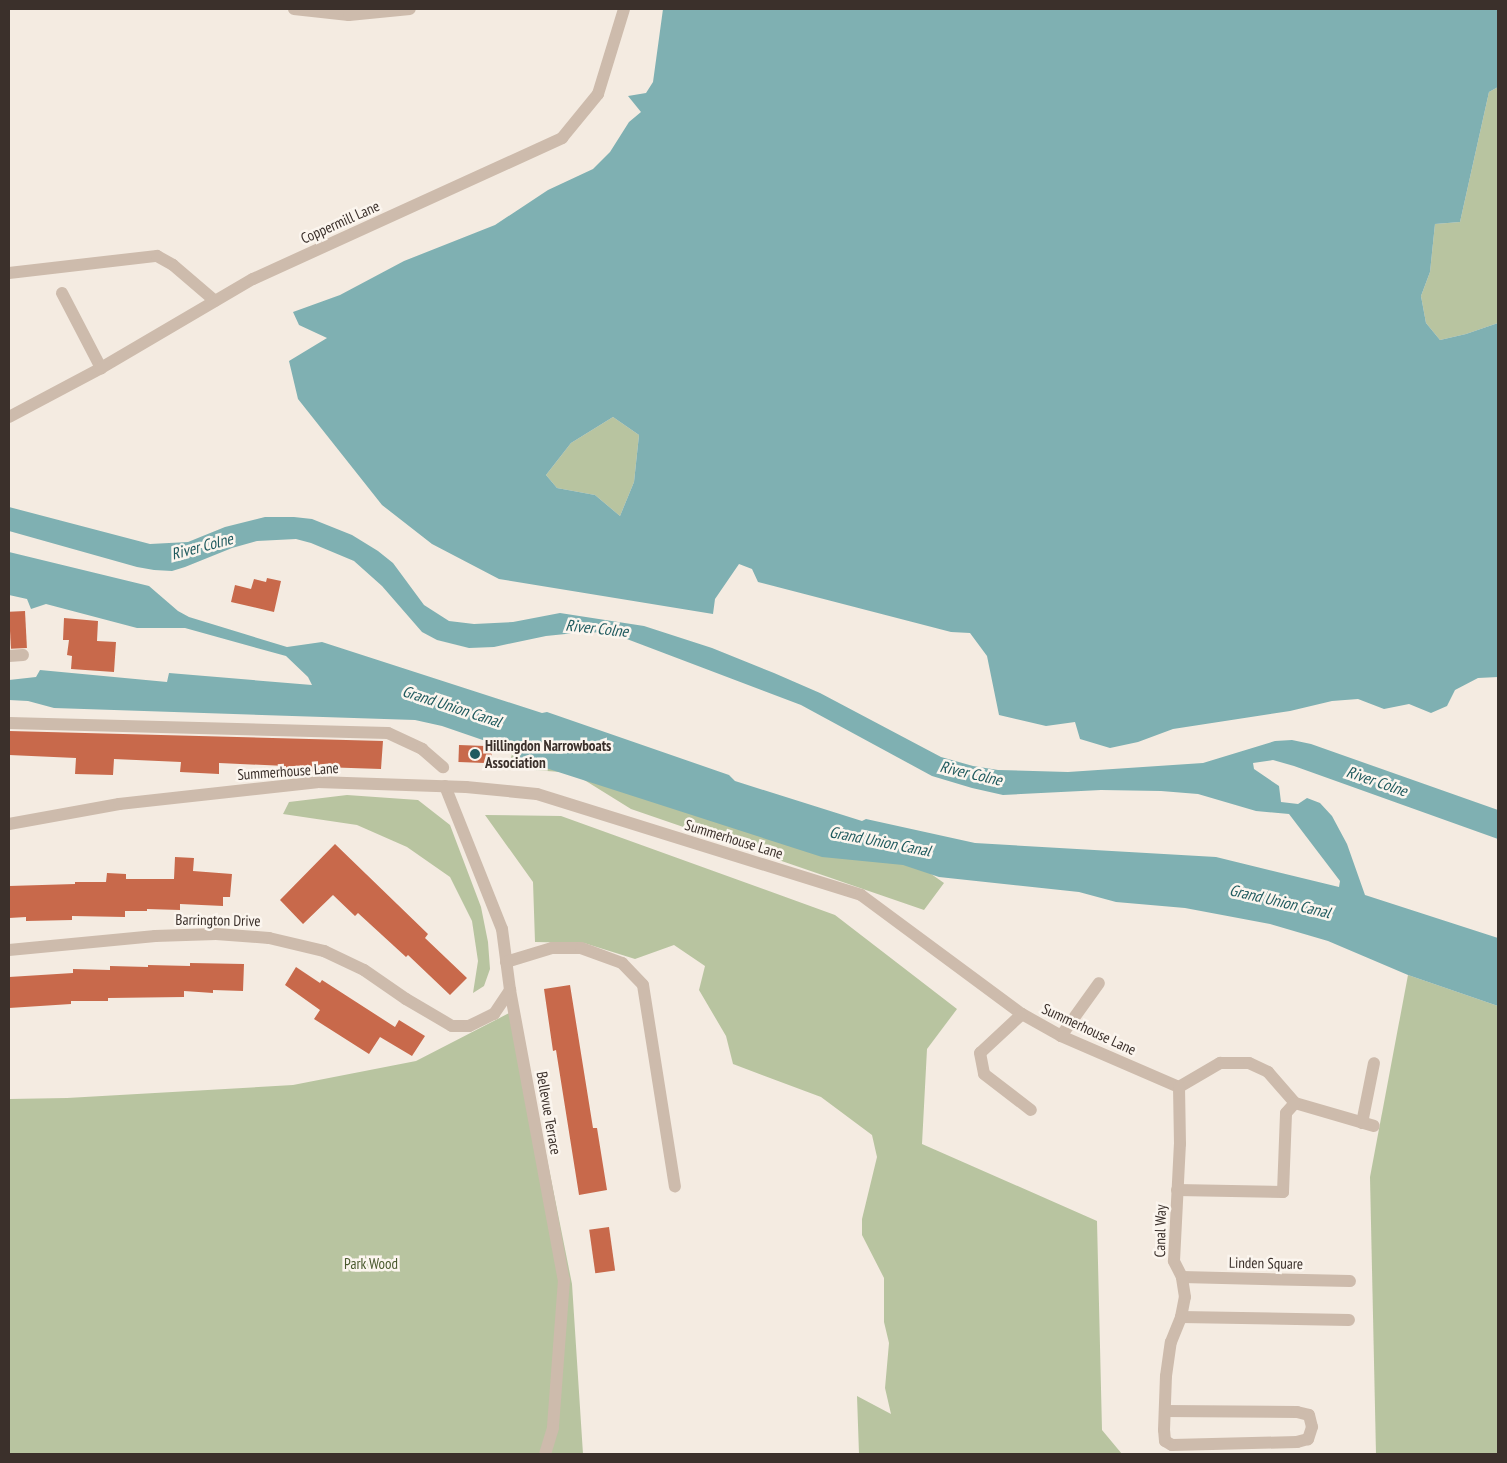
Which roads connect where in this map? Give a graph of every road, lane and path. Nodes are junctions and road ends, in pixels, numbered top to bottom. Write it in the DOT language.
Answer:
graph roads {
  1 [pos="294,9"];
  2 [pos="410,9"];
  3 [pos="624,9"];
  4 [pos="9,273"];
  5 [pos="62,293"];
  6 [pos="215,301"];
  7 [pos="101,368"];
  8 [pos="9,417"];
  9 [pos="23,655"];
  10 [pos="9,656"];
  11 [pos="9,723"];
  12 [pos="443,767"];
  13 [pos="445,786"];
  14 [pos="9,824"];
  15 [pos="9,950"];
  16 [pos="506,962"];
  17 [pos="1099,983"];
  18 [pos="510,990"];
  19 [pos="1022,1014"];
  20 [pos="1061,1036"];
  21 [pos="1374,1063"];
  22 [pos="1179,1087"];
  23 [pos="1295,1103"];
  24 [pos="1031,1110"];
  25 [pos="675,1186"];
  26 [pos="1177,1190"];
  27 [pos="1182,1277"];
  28 [pos="1350,1281"];
  29 [pos="1181,1317"];
  30 [pos="1349,1320"];
  31 [pos="1165,1411"];
  32 [pos="545,1454"];
  1 -- 2 [label="street"];
  3 -- 6 [label="street, Coppermill Lane"];
  4 -- 6 [label="street"];
  5 -- 7 [label="street"];
  6 -- 7 [label="street, Coppermill Lane"];
  7 -- 8 [label="street, Coppermill Lane"];
  9 -- 10 [label="street"];
  11 -- 12 [label="street"];
  13 -- 14 [label="street, Summerhouse Lane"];
  13 -- 16 [label="street, Bellevue Terrace"];
  13 -- 19 [label="street, Summerhouse Lane"];
  15 -- 18 [label="street, Barrington Drive"];
  16 -- 18 [label="street, Bellevue Terrace"];
  16 -- 25 [label="street"];
  17 -- 20 [label="street"];
  18 -- 32 [label="street, Bellevue Terrace"];
  19 -- 20 [label="street, Summerhouse Lane"];
  19 -- 24 [label="street"];
  20 -- 22 [label="street, Summerhouse Lane"];
  21 -- 23 [label="street"];
  22 -- 23 [label="street"];
  22 -- 26 [label="street, Canal Way"];
  23 -- 26 [label="street"];
  26 -- 27 [label="street, Canal Way"];
  27 -- 28 [label="street, Linden Square"];
  27 -- 29 [label="street, Canal Way"];
  29 -- 30 [label="street"];
  29 -- 31 [label="street, Canal Way"];
  31 -- 31 [label="street, Canal Way"];
}
